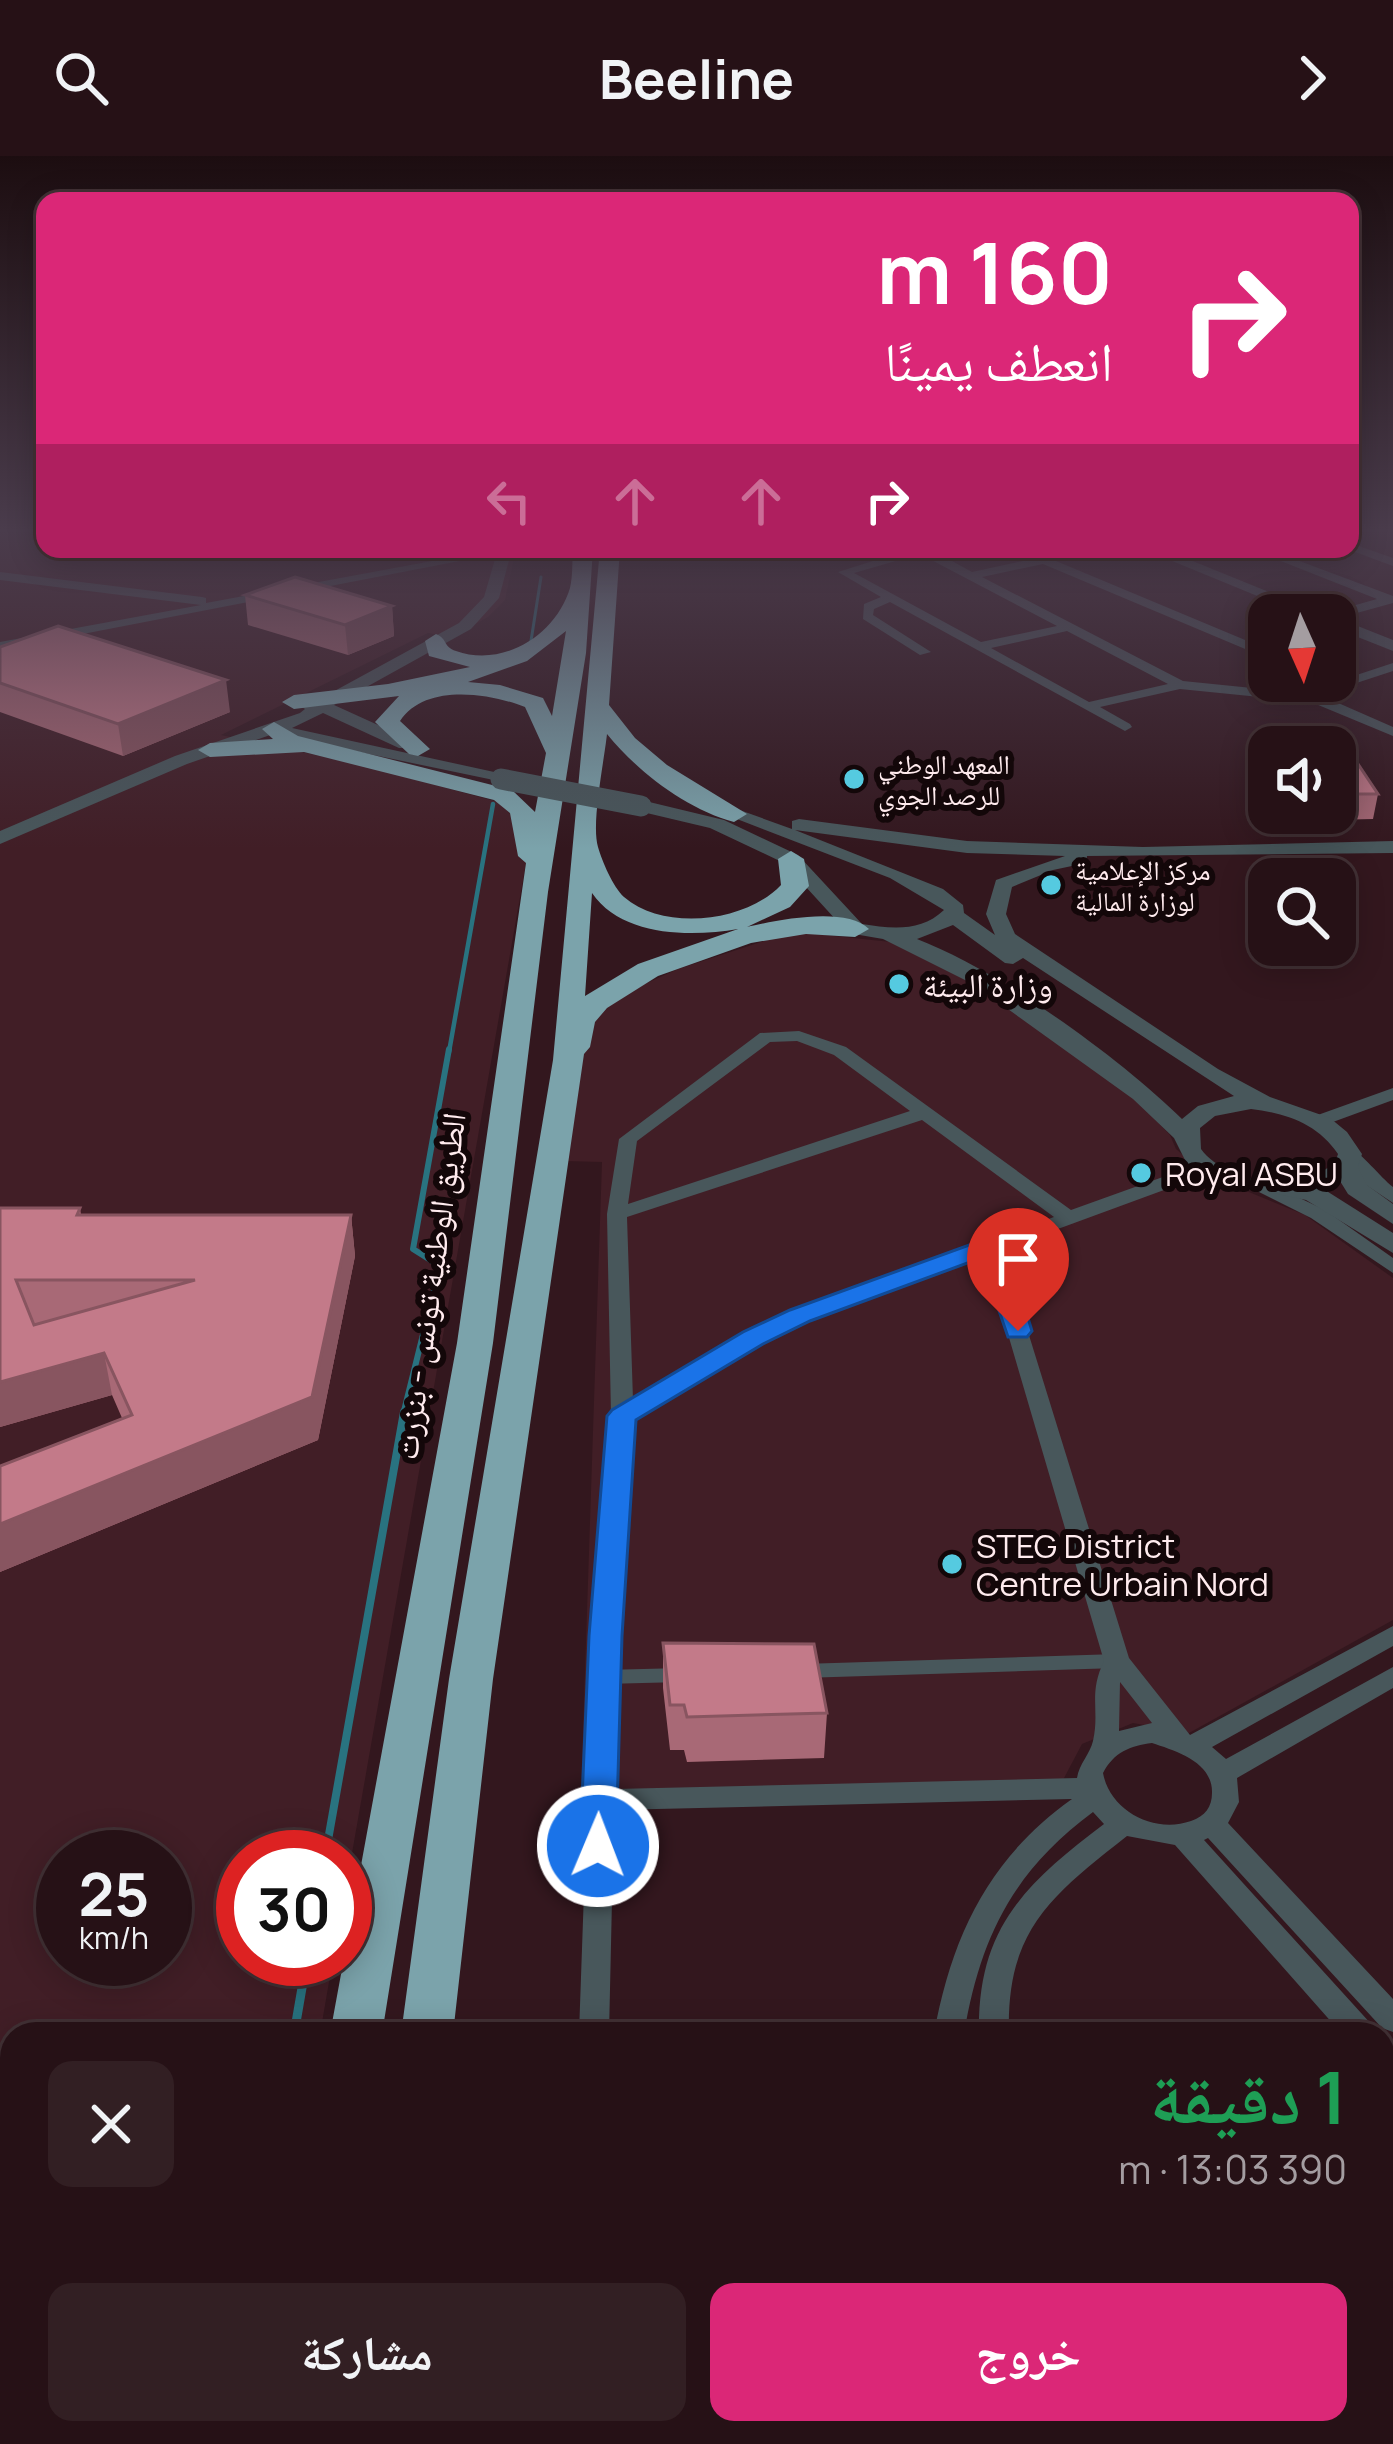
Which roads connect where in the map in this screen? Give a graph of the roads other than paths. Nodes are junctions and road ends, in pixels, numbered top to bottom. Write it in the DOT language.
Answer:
graph roads {
  1 [pos="29,636"];
  2 [pos="34,636"];
  3 [pos="432,636"];
  4 [pos="446,636"];
  5 [pos="549,636"];
  6 [pos="576,636"];
  7 [pos="604,636"];
  8 [pos="899,636"];
  9 [pos="956,636"];
  10 [pos="1029,636"];
  11 [pos="1086,636"];
  12 [pos="436,641"];
  13 [pos="0,642"];
  14 [pos="976,647"];
  15 [pos="926,652"];
  16 [pos="510,659"];
  17 [pos="1393,667"];
  18 [pos="1356,677"];
  19 [pos="1180,686"];
  20 [pos="1248,692"];
  21 [pos="326,702"];
  22 [pos="1324,702"];
  23 [pos="1088,706"];
  24 [pos="599,707"];
  25 [pos="280,713"];
  26 [pos="1125,727"];
  27 [pos="1393,732"];
  28 [pos="317,746"];
  29 [pos="418,749"];
  30 [pos="210,750"];
  31 [pos="556,752"];
  32 [pos="181,760"];
  33 [pos="504,774"];
  34 [pos="702,798"];
  35 [pos="644,802"];
  36 [pos="734,814"];
  37 [pos="853,834"];
  38 [pos="0,838"];
  39 [pos="1393,847"];
  40 [pos="586,849"];
  41 [pos="1141,852"];
  42 [pos="1106,854"];
  43 [pos="791,859"];
  44 [pos="534,892"];
  45 [pos="965,902"];
  46 [pos="868,932"];
  47 [pos="568,1060"];
  48 [pos="1393,1094"];
  49 [pos="1255,1103"];
  50 [pos="924,1113"];
  51 [pos="1322,1120"];
  52 [pos="1187,1130"];
  53 [pos="1348,1161"];
  54 [pos="1206,1168"];
  55 [pos="1279,1188"];
  56 [pos="1393,1197"];
  57 [pos="617,1214"];
  58 [pos="1393,1216"];
  59 [pos="1067,1217"];
  60 [pos="1041,1227"];
  61 [pos="1393,1245"];
  62 [pos="1393,1268"];
  63 [pos="622,1416"];
  64 [pos="1393,1635"];
  65 [pos="1117,1661"];
  66 [pos="790,1672"];
  67 [pos="697,1675"];
  68 [pos="1393,1676"];
  69 [pos="604,1677"];
  70 [pos="1187,1742"];
  71 [pos="1106,1747"];
  72 [pos="1223,1773"];
  73 [pos="1094,1792"];
  74 [pos="598,1800"];
  75 [pos="1123,1824"];
  76 [pos="1212,1824"];
  77 [pos="1183,1835"];
  78 [pos="436,1974"];
  79 [pos="1393,2019"];
  80 [pos="358,2022"];
  81 [pos="429,2022"];
  82 [pos="443,2022"];
  83 [pos="594,2022"];
  84 [pos="952,2022"];
  85 [pos="992,2022"];
  86 [pos="1349,2022"];
  1 -- 13 [label="street"];
  2 -- 13 [label="street"];
  3 -- 25 [label="street"];
  4 -- 12 [label="street"];
  5 -- 16 [label="highway"];
  6 -- 31 [label="highway, الطريق الوطنية تونس - بنزرت"];
  7 -- 24 [label="highway"];
  8 -- 15 [label="street"];
  9 -- 14 [label="street"];
  10 -- 14 [label="street"];
  11 -- 19 [label="street"];
  12 -- 16 [label="highway"];
  12 -- 21 [label="street"];
  14 -- 23 [label="street"];
  16 -- 21 [label="highway"];
  17 -- 18 [label="street"];
  19 -- 20 [label="street"];
  19 -- 23 [label="street"];
  21 -- 25 [label="highway"];
  21 -- 25 [label="street"];
  21 -- 29 [label="street"];
  22 -- 27 [label="street"];
  23 -- 26 [label="street"];
  24 -- 34 [label="highway"];
  24 -- 40 [label="highway"];
  25 -- 28 [label="highway"];
  25 -- 30 [label="street"];
  25 -- 32 [label="street"];
  25 -- 33 [label="street"];
  28 -- 30 [label="highway"];
  28 -- 44 [label="highway"];
  29 -- 31 [label="highway"];
  29 -- 33 [label="street"];
  30 -- 32 [label="street"];
  31 -- 44 [label="highway, الطريق الوطنية تونس - بنزرت"];
  32 -- 38 [label="street"];
  33 -- 35 [label="street, bridge"];
  34 -- 36 [label="highway"];
  34 -- 37 [label="street"];
  35 -- 36 [label="street"];
  35 -- 43 [label="street"];
  36 -- 37 [label="street"];
  36 -- 45 [label="street"];
  37 -- 41 [label="street"];
  39 -- 41 [label="street"];
  40 -- 43 [label="highway"];
  40 -- 47 [label="highway"];
  41 -- 42 [label="street"];
  42 -- 45 [label="street"];
  42 -- 49 [label="street"];
  43 -- 46 [label="street"];
  44 -- 80 [label="highway, الطريق الوطنية تونس - بنزرت"];
  45 -- 46 [label="street"];
  45 -- 49 [label="street"];
  46 -- 47 [label="highway"];
  46 -- 52 [label="street"];
  47 -- 78 [label="highway"];
  48 -- 51 [label="street"];
  49 -- 51 [label="street"];
  49 -- 52 [label="street"];
  50 -- 57 [label="street"];
  50 -- 57 [label="street"];
  50 -- 59 [label="street"];
  51 -- 53 [label="street"];
  52 -- 54 [label="street"];
  53 -- 55 [label="street"];
  53 -- 56 [label="street"];
  53 -- 58 [label="street"];
  54 -- 55 [label="street"];
  54 -- 59 [label="street"];
  55 -- 61 [label="street"];
  55 -- 62 [label="street"];
  57 -- 63 [label="street"];
  59 -- 60 [label="street"];
  60 -- 63 [label="street"];
  60 -- 65 [label="street"];
  63 -- 69 [label="street"];
  64 -- 70 [label="street"];
  65 -- 66 [label="street"];
  65 -- 70 [label="street"];
  65 -- 71 [label="street"];
  67 -- 69 [label="street"];
  68 -- 72 [label="street"];
  69 -- 74 [label="street"];
  70 -- 71 [label="street"];
  70 -- 72 [label="street"];
  71 -- 73 [label="street"];
  72 -- 76 [label="street"];
  73 -- 74 [label="street"];
  73 -- 75 [label="street"];
  73 -- 84 [label="street"];
  74 -- 83 [label="street"];
  75 -- 77 [label="street"];
  75 -- 85 [label="street"];
  76 -- 77 [label="street"];
  76 -- 79 [label="street"];
  77 -- 86 [label="street"];
  78 -- 81 [label="highway"];
  78 -- 82 [label="highway"];
}
